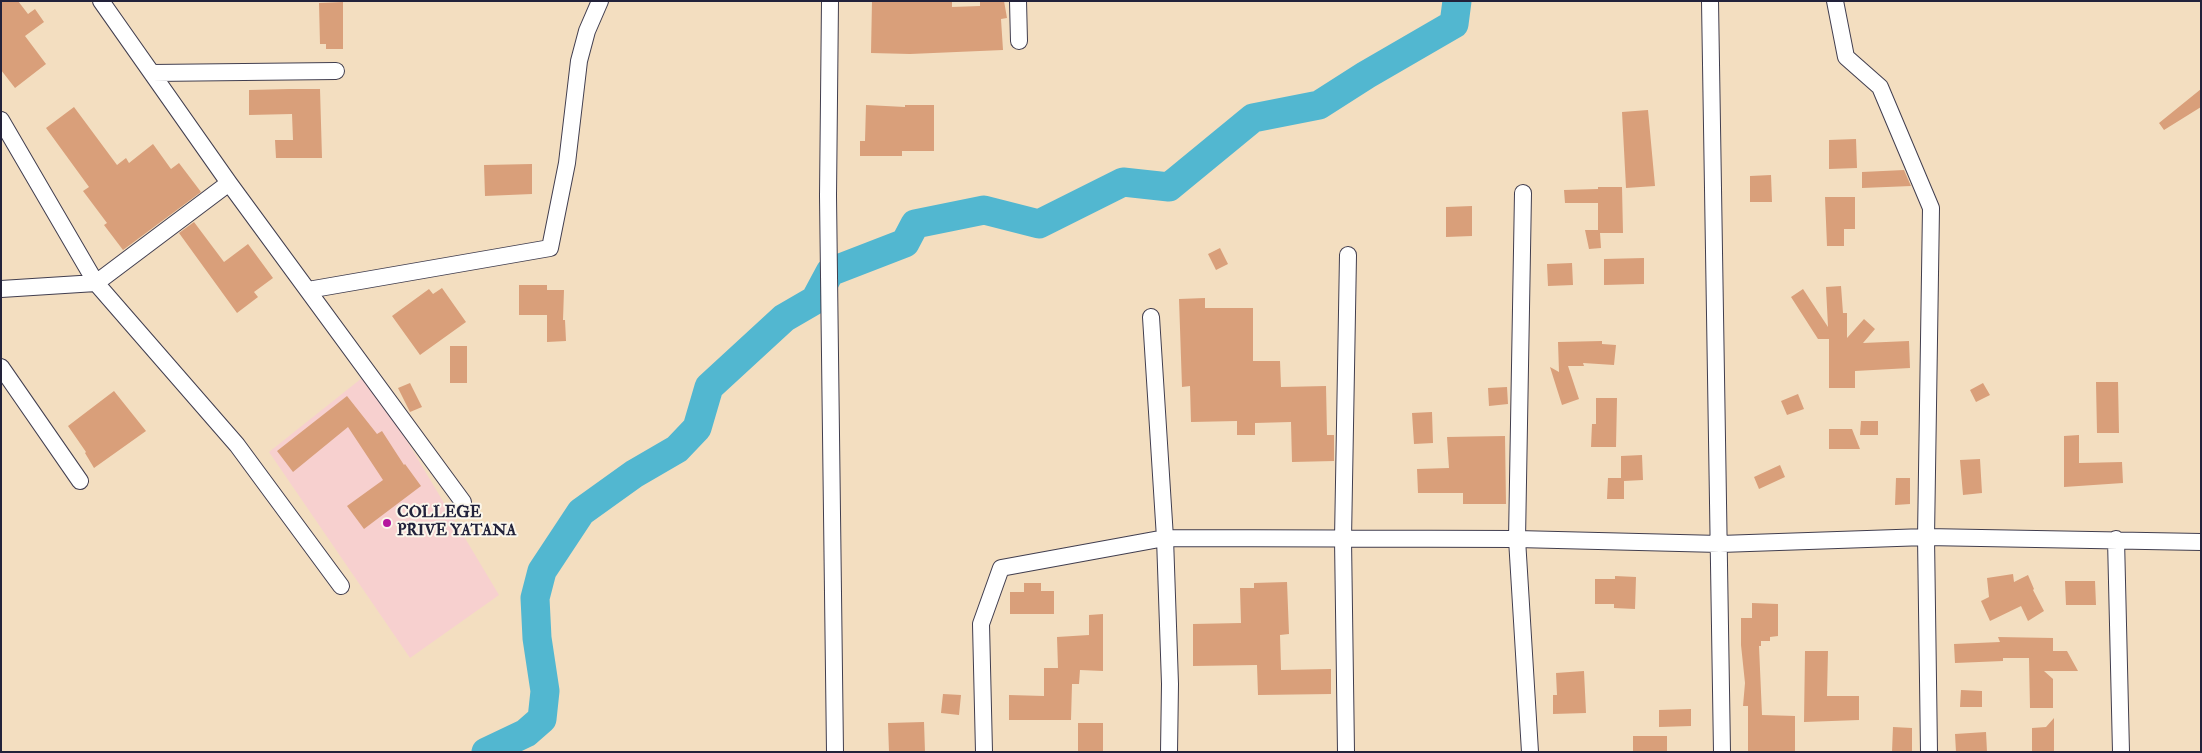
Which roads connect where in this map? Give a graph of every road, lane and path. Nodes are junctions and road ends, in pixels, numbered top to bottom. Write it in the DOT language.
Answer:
graph roads {
  1 [pos="101,1"];
  2 [pos="600,1"];
  3 [pos="830,1"];
  4 [pos="1018,1"];
  5 [pos="1710,1"];
  6 [pos="1834,1"];
  7 [pos="1019,41"];
  8 [pos="336,71"];
  9 [pos="152,73"];
  10 [pos="3,125"];
  11 [pos="229,183"];
  12 [pos="1523,192"];
  13 [pos="1348,256"];
  14 [pos="96,283"];
  15 [pos="1,289"];
  16 [pos="308,290"];
  17 [pos="1151,317"];
  18 [pos="1,367"];
  19 [pos="80,481"];
  20 [pos="463,502"];
  21 [pos="1926,537"];
  22 [pos="1165,538"];
  23 [pos="1343,539"];
  24 [pos="1517,539"];
  25 [pos="2116,539"];
  26 [pos="2201,542"];
  27 [pos="1720,544"];
  28 [pos="341,586"];
  29 [pos="835,752"];
  30 [pos="984,752"];
  31 [pos="1169,752"];
  32 [pos="1346,752"];
  33 [pos="1530,752"];
  34 [pos="1722,752"];
  35 [pos="1929,752"];
  36 [pos="2120,752"];
  1 -- 9 [label="street"];
  2 -- 16 [label="street"];
  3 -- 29 [label="street"];
  4 -- 7 [label="street"];
  5 -- 27 [label="street"];
  6 -- 21 [label="street"];
  8 -- 9 [label="street"];
  9 -- 11 [label="street"];
  10 -- 14 [label="street"];
  11 -- 14 [label="street"];
  11 -- 16 [label="street"];
  12 -- 24 [label="street"];
  13 -- 23 [label="street"];
  14 -- 15 [label="street"];
  14 -- 28 [label="street"];
  16 -- 20 [label="street"];
  17 -- 22 [label="street"];
  18 -- 19 [label="street"];
  21 -- 25 [label="street"];
  21 -- 27 [label="street"];
  21 -- 35 [label="street"];
  22 -- 23 [label="street"];
  22 -- 30 [label="street"];
  22 -- 31 [label="street"];
  23 -- 24 [label="street"];
  23 -- 32 [label="street"];
  24 -- 27 [label="street"];
  24 -- 33 [label="street"];
  25 -- 26 [label="street"];
  25 -- 36 [label="street"];
  27 -- 34 [label="street"];
}
